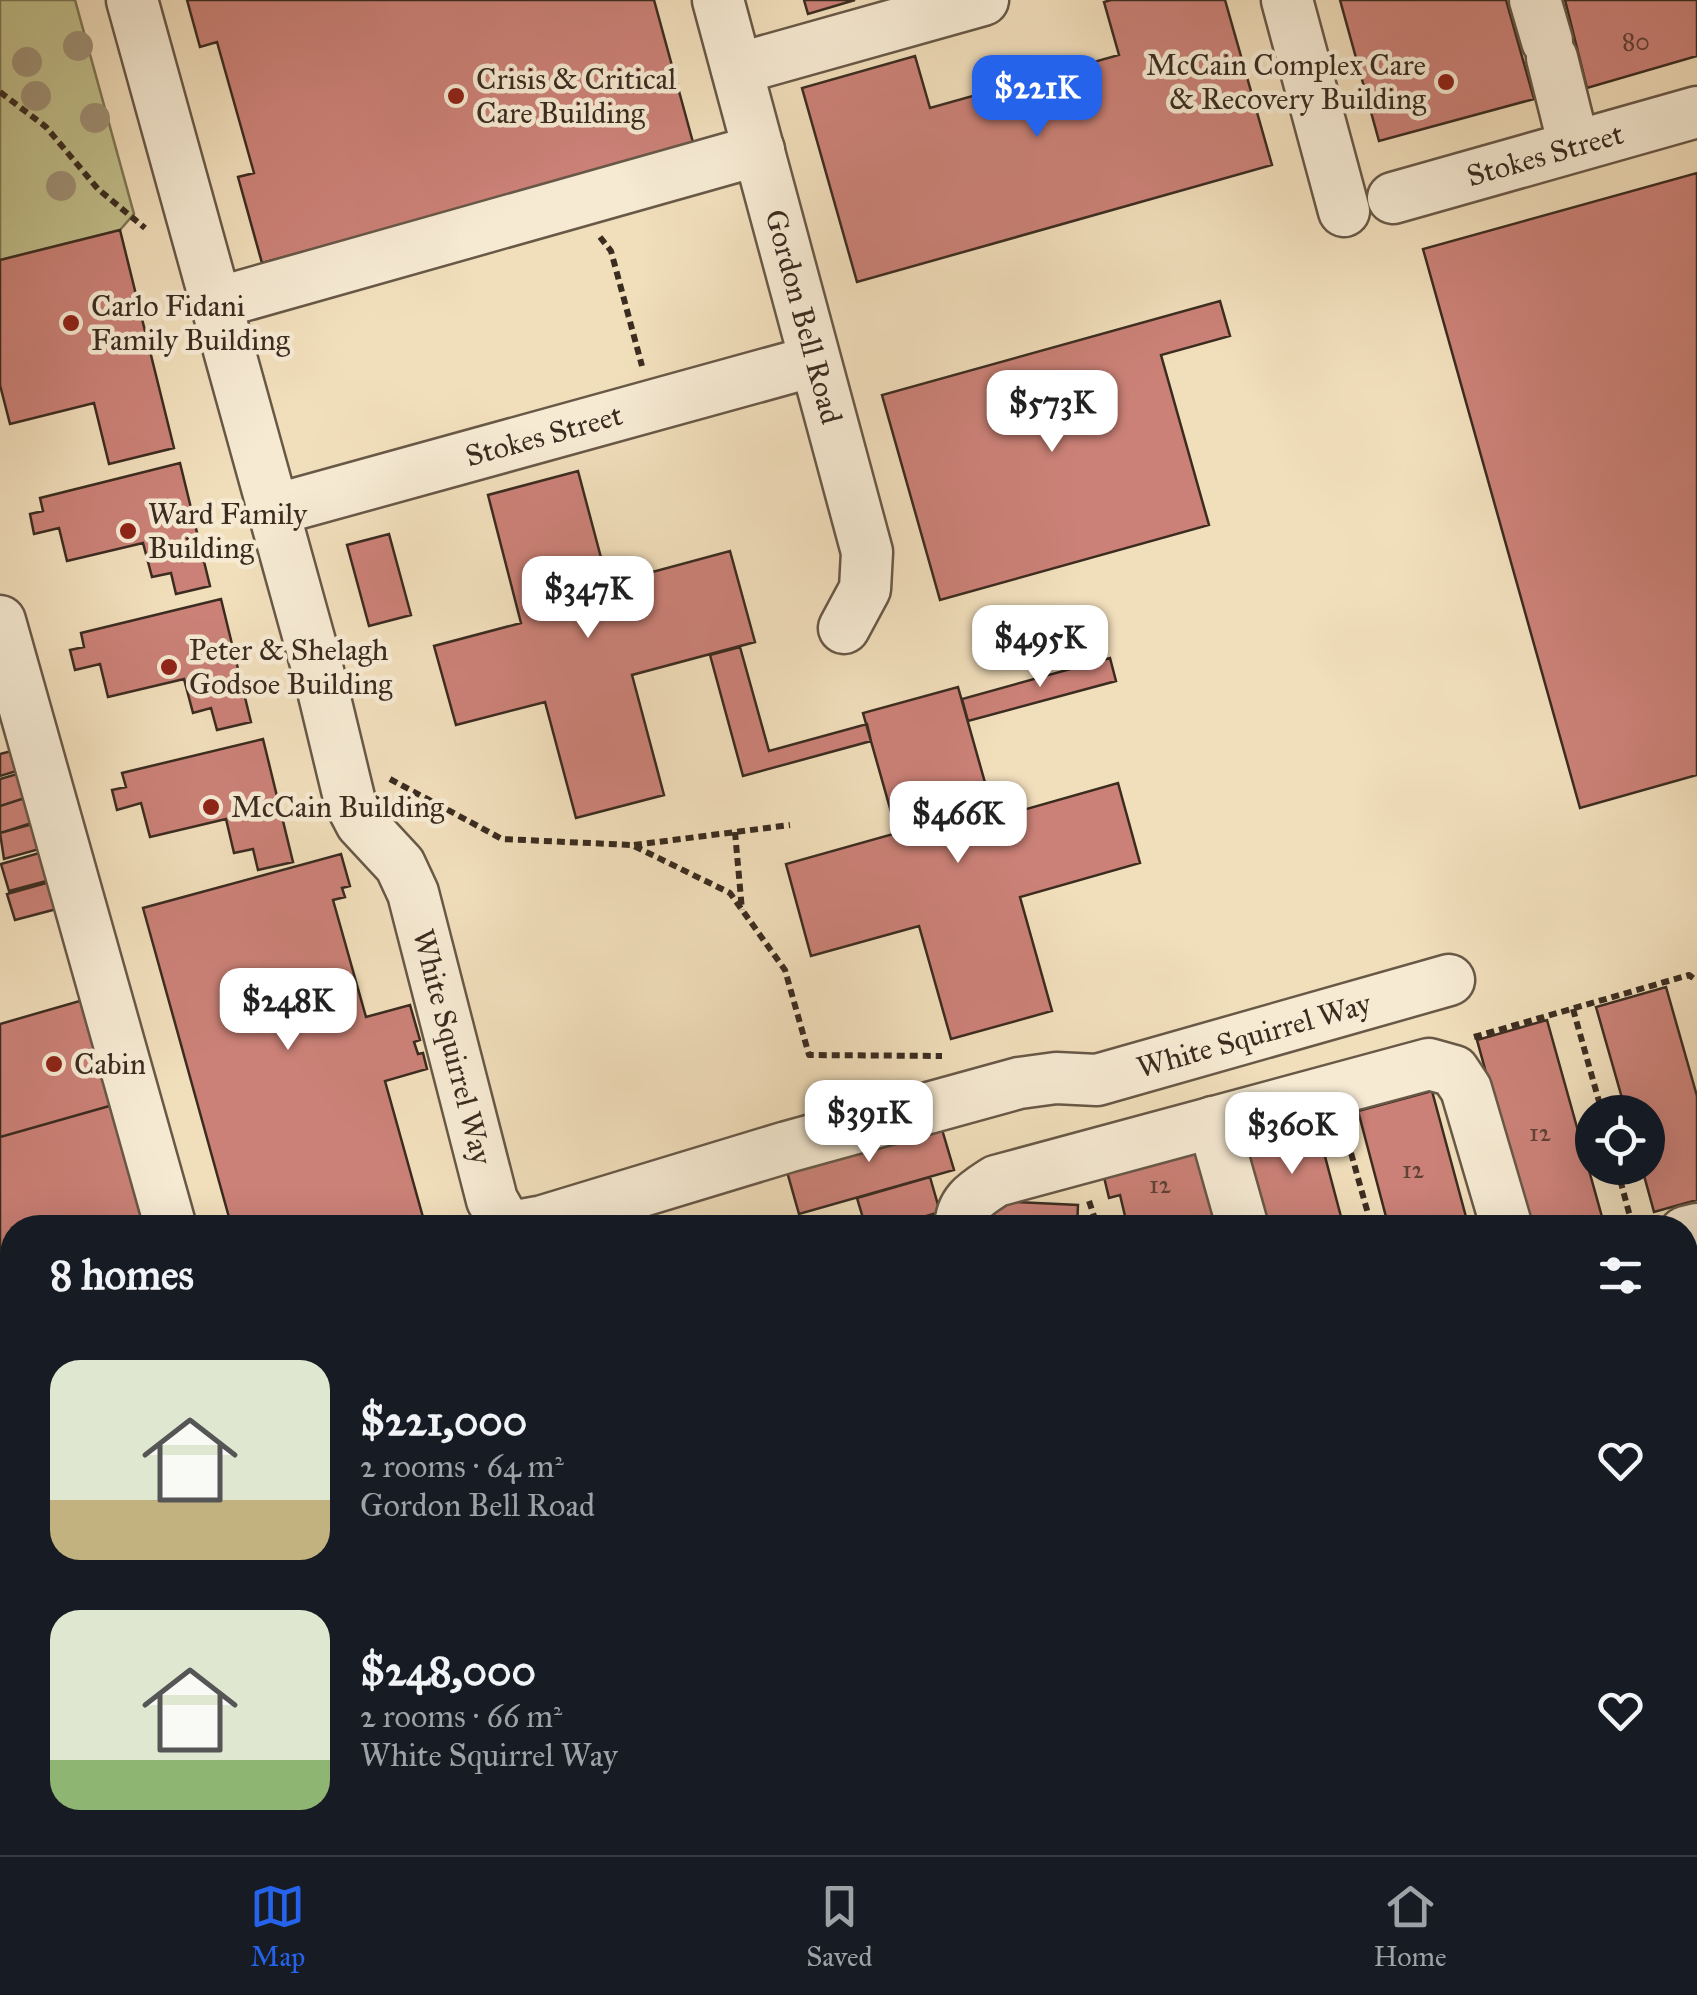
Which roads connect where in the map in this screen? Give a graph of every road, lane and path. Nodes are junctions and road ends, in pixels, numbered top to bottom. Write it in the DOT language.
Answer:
graph roads {
  1 [pos="132,0"];
  2 [pos="718,0"];
  3 [pos="984,0"];
  4 [pos="1287,0"];
  5 [pos="1544,33"];
  6 [pos="737,68"];
  7 [pos="0,92"];
  8 [pos="1697,112"];
  9 [pos="1574,146"];
  10 [pos="759,150"];
  11 [pos="1394,198"];
  12 [pos="1344,211"];
  13 [pos="145,228"];
  14 [pos="586,232"];
  15 [pos="217,303"];
  16 [pos="814,361"];
  17 [pos="645,377"];
  18 [pos="274,510"];
  19 [pos="0,621"];
  20 [pos="844,628"];
  21 [pos="336,750"];
  22 [pos="790,824"];
  23 [pos="736,832"];
  24 [pos="632,845"];
  25 [pos="742,911"];
  26 [pos="1449,980"];
  27 [pos="1697,981"];
  28 [pos="1573,1008"];
  29 [pos="947,1056"];
  30 [pos="1454,1070"];
  31 [pos="1597,1095"];
  32 [pos="1214,1122"];
  33 [pos="1342,1122"];
  34 [pos="1621,1185"];
  35 [pos="1083,1196"];
  36 [pos="167,1215"];
  37 [pos="500,1215"];
  38 [pos="566,1215"];
  39 [pos="960,1215"];
  40 [pos="1094,1215"];
  41 [pos="1240,1215"];
  42 [pos="1368,1215"];
  43 [pos="1502,1215"];
  44 [pos="1629,1215"];
  1 -- 15 [label="street, White Squirrel Way"];
  2 -- 6 [label="street, Gordon Bell Road"];
  3 -- 6 [label="street"];
  4 -- 12 [label="street"];
  5 -- 9 [label="street"];
  6 -- 10 [label="street, Gordon Bell Road"];
  7 -- 13 [label="path"];
  8 -- 9 [label="street, Stokes Street"];
  9 -- 11 [label="street, Stokes Street"];
  10 -- 15 [label="street"];
  10 -- 16 [label="street, Gordon Bell Road"];
  14 -- 17 [label="path"];
  15 -- 18 [label="street, White Squirrel Way"];
  16 -- 18 [label="street, Stokes Street"];
  16 -- 20 [label="street, Gordon Bell Road"];
  18 -- 21 [label="street, White Squirrel Way"];
  19 -- 36 [label="street"];
  21 -- 24 [label="path"];
  21 -- 37 [label="street, White Squirrel Way"];
  22 -- 23 [label="path"];
  23 -- 24 [label="path"];
  23 -- 25 [label="path"];
  24 -- 25 [label="path"];
  25 -- 29 [label="path"];
  26 -- 38 [label="street, White Squirrel Way"];
  27 -- 28 [label="path"];
  28 -- 30 [label="path"];
  28 -- 31 [label="path"];
  30 -- 32 [label="street"];
  30 -- 43 [label="street"];
  32 -- 39 [label="street"];
  32 -- 41 [label="street"];
  33 -- 42 [label="path"];
  34 -- 44 [label="path"];
  35 -- 40 [label="path"];
}
